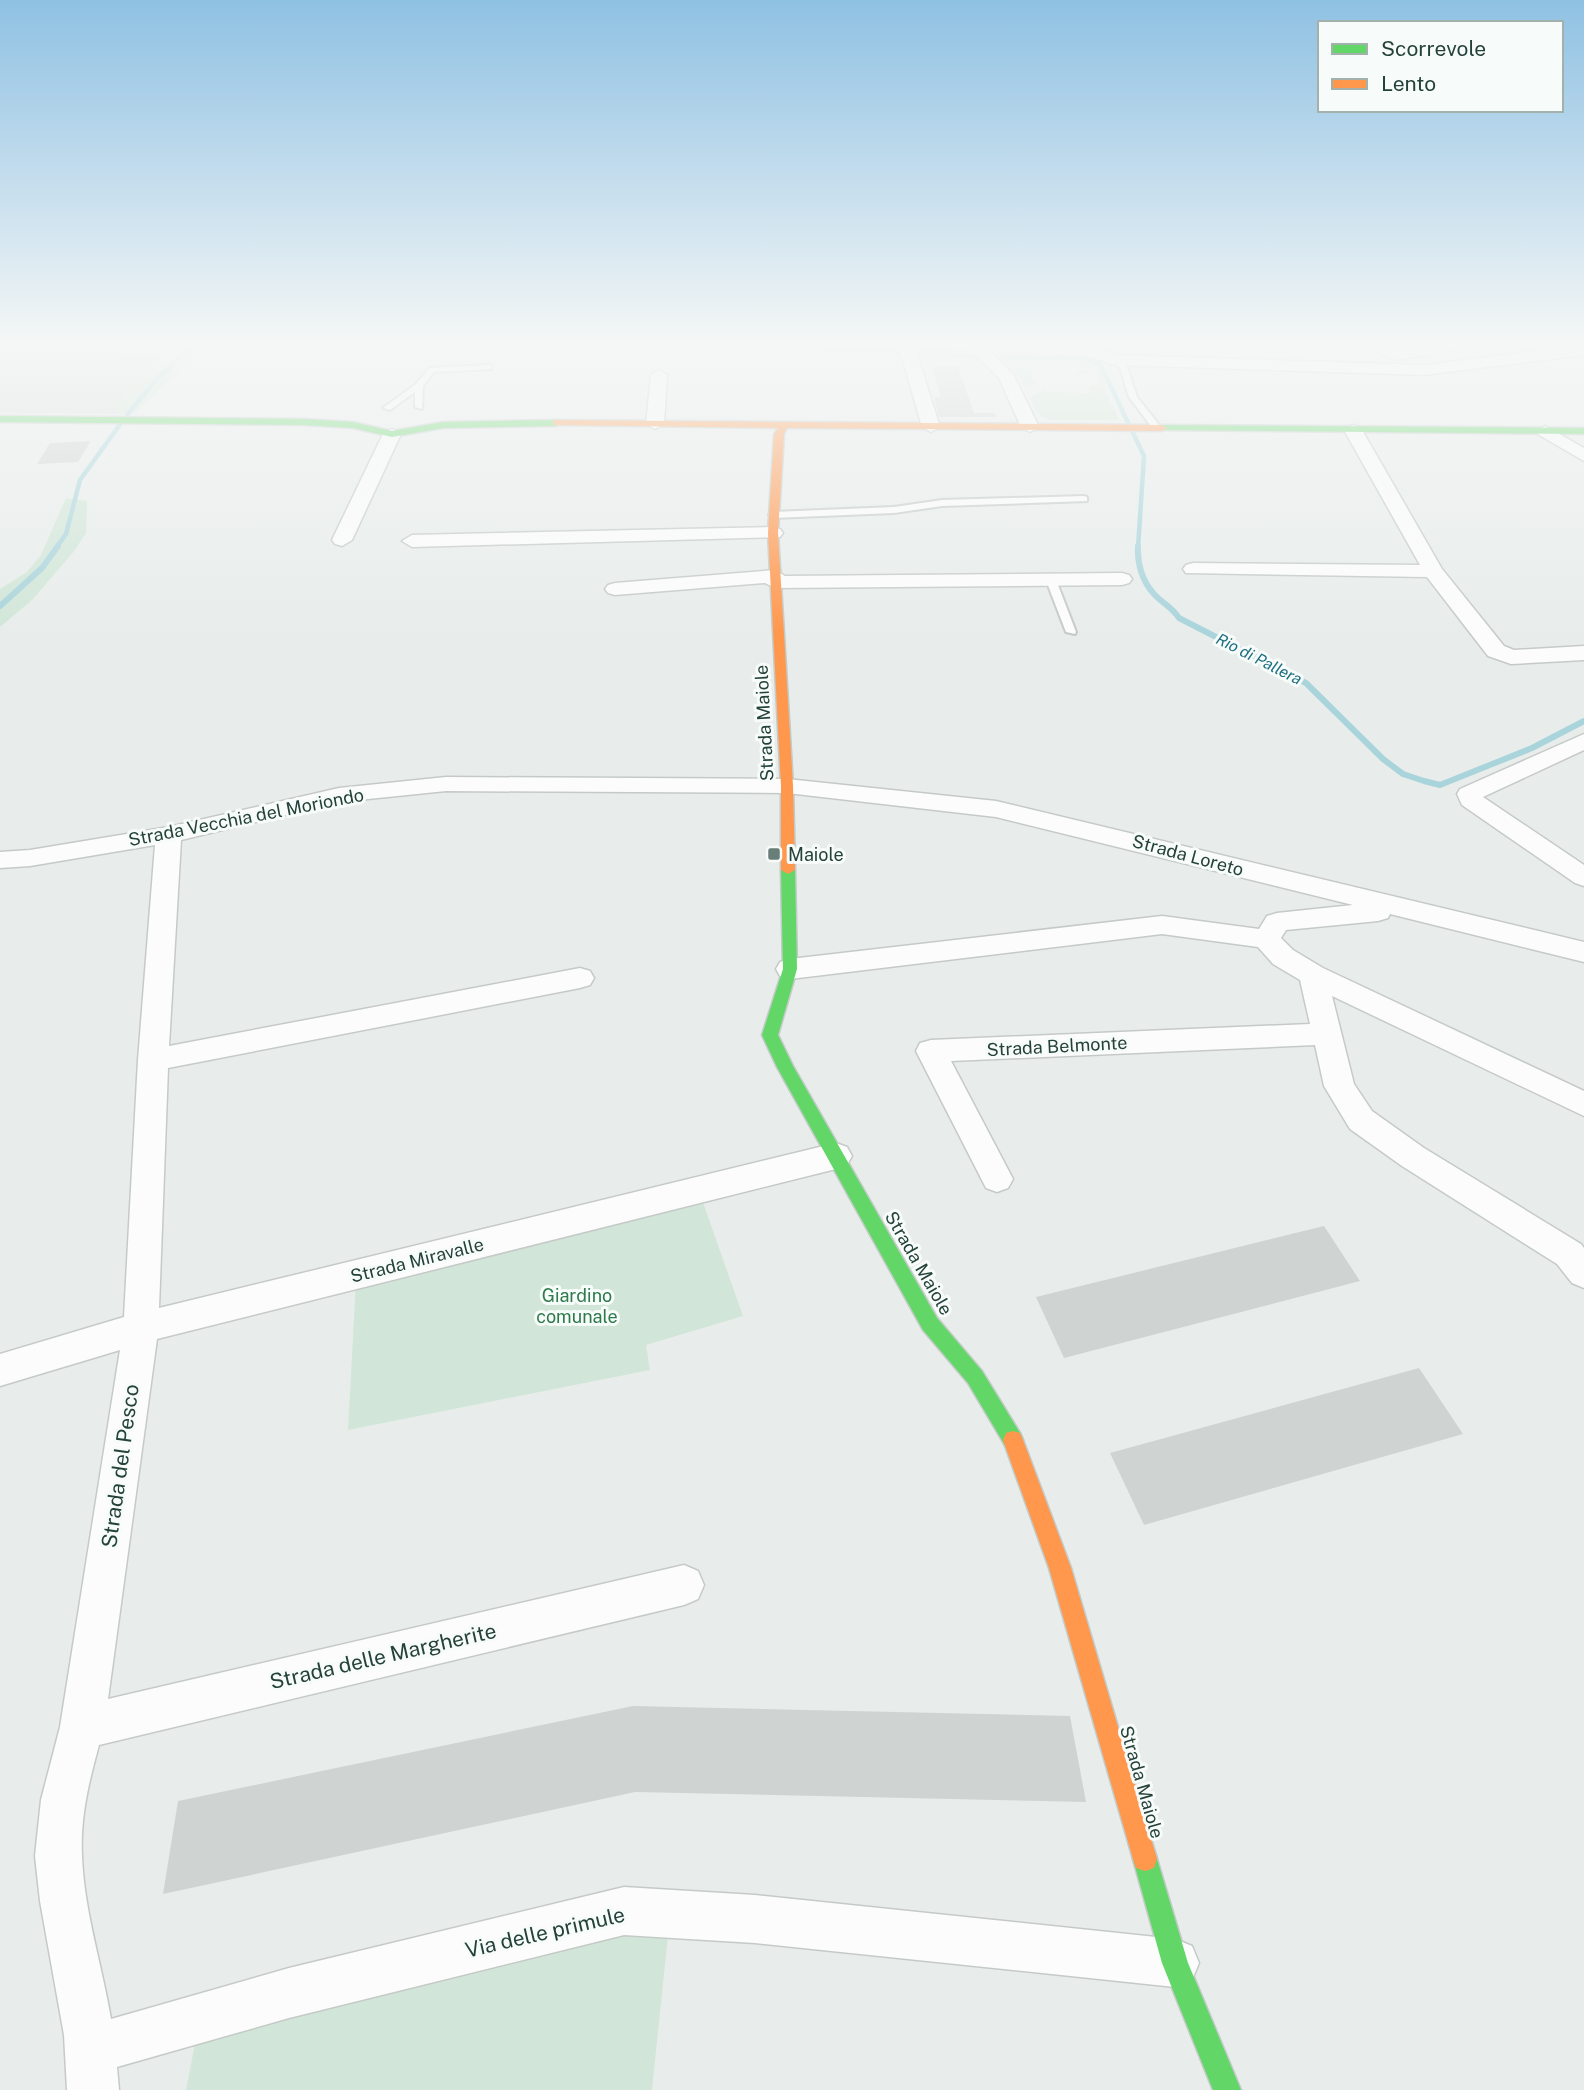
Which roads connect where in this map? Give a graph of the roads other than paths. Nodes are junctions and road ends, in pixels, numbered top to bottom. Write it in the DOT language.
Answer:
graph roads {
  1 [pos="388,441"];
  2 [pos="779,441"];
  3 [pos="1359,441"];
  4 [pos="1560,441"];
  5 [pos="1584,456"];
  6 [pos="1084,499"];
  7 [pos="773,524"];
  8 [pos="342,540"];
  9 [pos="412,541"];
  10 [pos="1194,569"];
  11 [pos="1433,571"];
  12 [pos="775,579"];
  13 [pos="1122,579"];
  14 [pos="1051,580"];
  15 [pos="615,589"];
  16 [pos="1071,632"];
  17 [pos="1584,653"];
  18 [pos="1584,741"];
  19 [pos="787,786"];
  20 [pos="169,835"];
  21 [pos="0,860"];
  22 [pos="1584,877"];
  23 [pos="1414,911"];
  24 [pos="1266,939"];
  25 [pos="1584,952"];
  26 [pos="790,969"];
  27 [pos="1313,975"];
  28 [pos="580,978"];
  29 [pos="1327,1034"];
  30 [pos="153,1060"];
  31 [pos="1584,1104"];
  32 [pos="836,1156"];
  33 [pos="997,1179"];
  34 [pos="1584,1273"];
  35 [pos="141,1328"];
  36 [pos="0,1370"];
  37 [pos="684,1585"];
  38 [pos="82,1727"];
  39 [pos="1175,1964"];
  40 [pos="93,2069"];
  41 [pos="1227,2090"];
  1 -- 8 [label="street"];
  2 -- 7 [label="main road, Strada Maiole"];
  3 -- 11 [label="street"];
  4 -- 5 [label="street"];
  6 -- 7 [label="lane"];
  7 -- 9 [label="street"];
  7 -- 12 [label="main road, Strada Maiole"];
  10 -- 11 [label="street"];
  11 -- 17 [label="street"];
  12 -- 14 [label="street"];
  12 -- 15 [label="street"];
  12 -- 19 [label="main road, Strada Maiole"];
  13 -- 14 [label="street"];
  14 -- 16 [label="lane"];
  18 -- 22 [label="street"];
  19 -- 20 [label="street, Strada Vecchia del Moriondo"];
  19 -- 23 [label="street, Strada Loreto"];
  19 -- 26 [label="main road, Strada Maiole"];
  20 -- 21 [label="street, Strada Vecchia del Moriondo"];
  20 -- 30 [label="street, Strada del Pesco"];
  23 -- 24 [label="street"];
  23 -- 25 [label="street, Strada Loreto"];
  24 -- 26 [label="street"];
  24 -- 27 [label="street"];
  26 -- 32 [label="main road, Strada Maiole"];
  27 -- 29 [label="street"];
  27 -- 31 [label="street"];
  28 -- 30 [label="street"];
  29 -- 33 [label="street, Strada Belmonte"];
  29 -- 34 [label="street"];
  30 -- 35 [label="street, Strada del Pesco"];
  32 -- 35 [label="street, Strada Miravalle"];
  32 -- 39 [label="main road, Strada Maiole"];
  35 -- 36 [label="street, Strada Miravalle"];
  35 -- 38 [label="street, Strada del Pesco"];
  37 -- 38 [label="street, Strada delle Margherite"];
  38 -- 40 [label="street, Strada del Pesco"];
  39 -- 40 [label="street, Via delle primule"];
  39 -- 41 [label="main road, Strada Maiole"];
}
